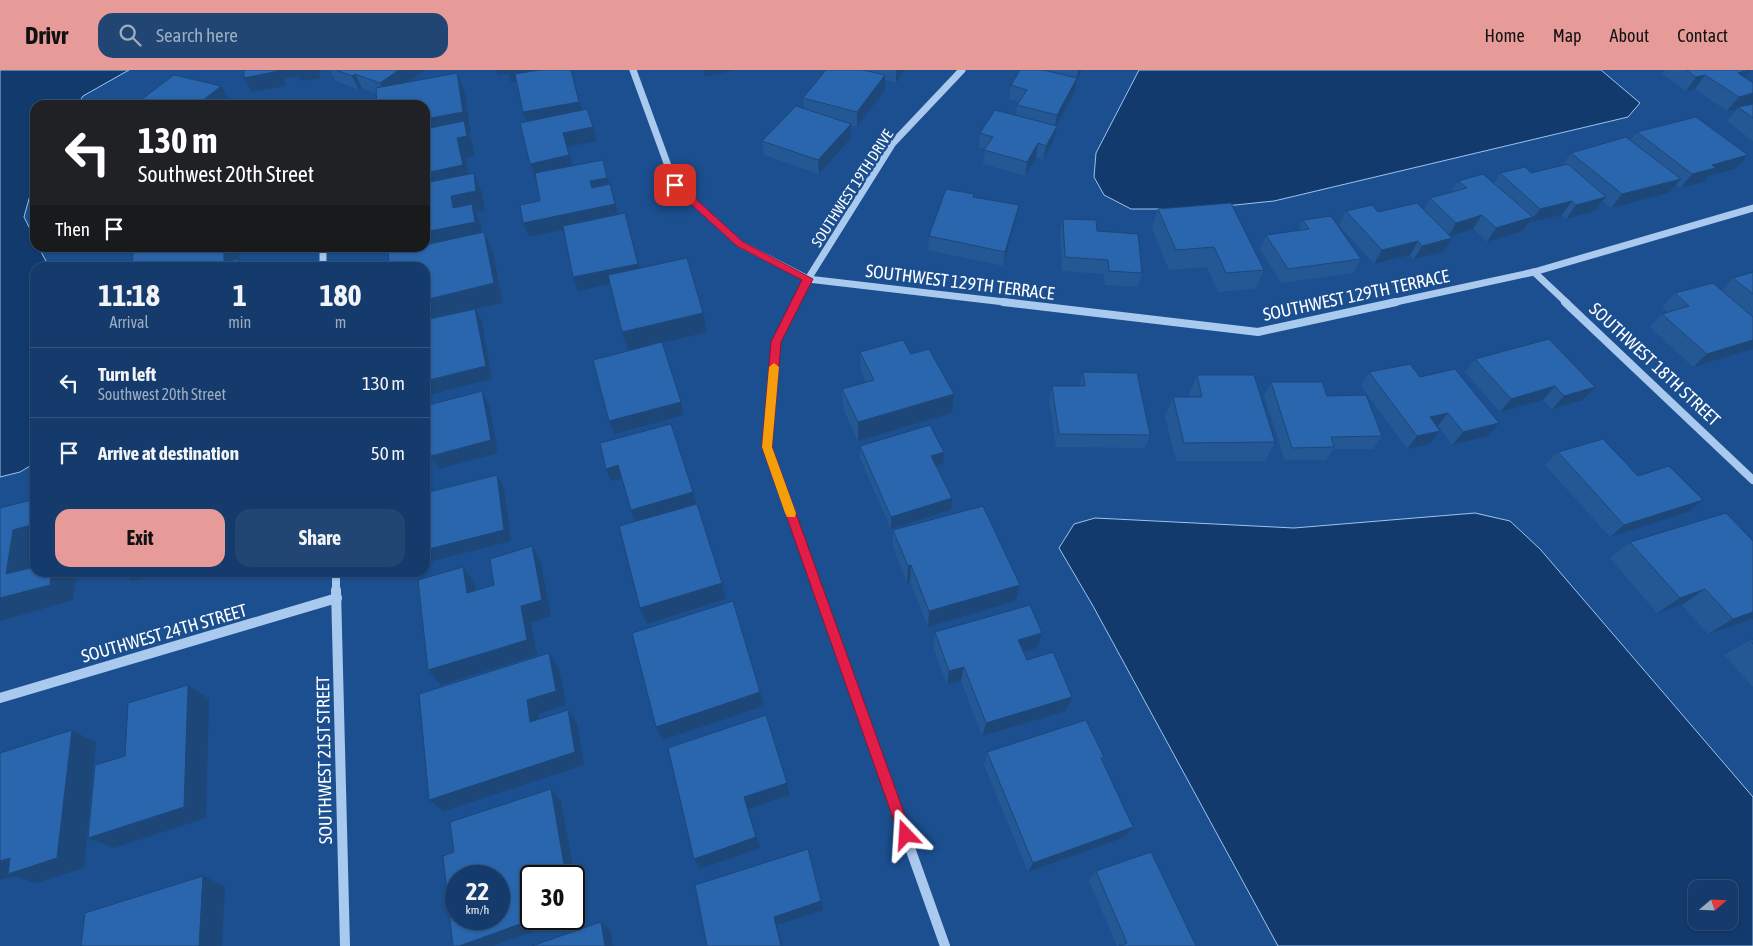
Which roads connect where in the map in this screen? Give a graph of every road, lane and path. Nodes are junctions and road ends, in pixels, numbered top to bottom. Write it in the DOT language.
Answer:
graph roads {
  1 [pos="633,70"];
  2 [pos="962,70"];
  3 [pos="1753,208"];
  4 [pos="1534,272"];
  5 [pos="808,279"];
  6 [pos="1753,480"];
  7 [pos="336,577"];
  8 [pos="337,598"];
  9 [pos="0,698"];
  10 [pos="345,946"];
  11 [pos="945,946"];
  1 -- 5 [label="street"];
  2 -- 5 [label="street, SOUTHWEST 19TH DRIVE"];
  3 -- 4 [label="street, SOUTHWEST 129TH TERRACE"];
  4 -- 5 [label="street, SOUTHWEST 129TH TERRACE"];
  4 -- 6 [label="street, SOUTHWEST 18TH STREET"];
  5 -- 11 [label="street, SOUTHWEST 19TH DRIVE"];
  7 -- 8 [label="street, SOUTHWEST 21ST STREET"];
  8 -- 9 [label="street, SOUTHWEST 24TH STREET"];
  8 -- 10 [label="street, SOUTHWEST 21ST STREET"];
}
